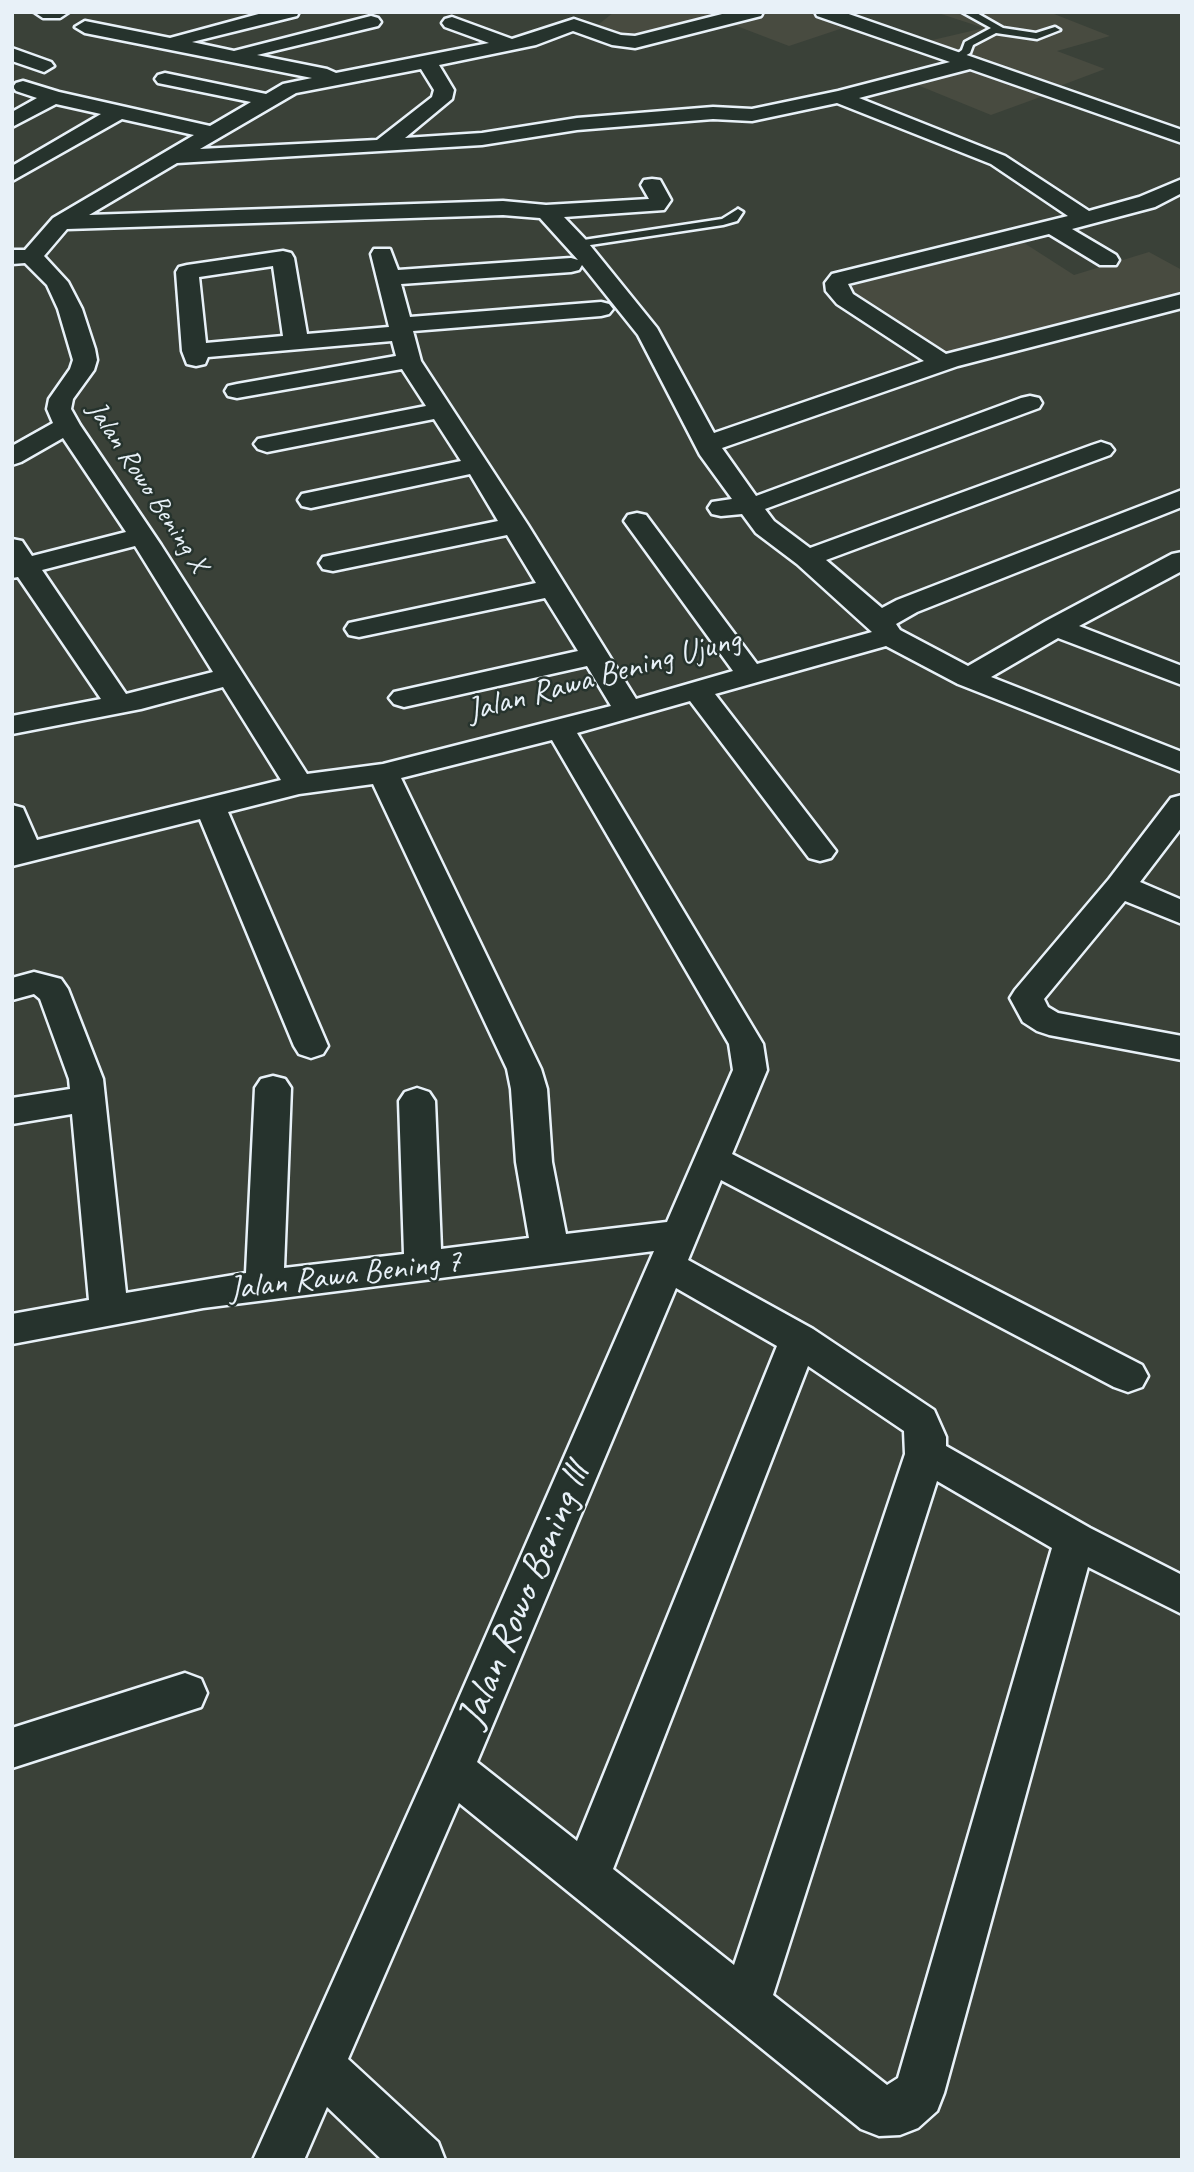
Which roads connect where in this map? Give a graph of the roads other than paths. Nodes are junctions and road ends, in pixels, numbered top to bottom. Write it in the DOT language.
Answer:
graph roads {
  1 [pos="43,12"];
  2 [pos="60,12"];
  3 [pos="290,12"];
  4 [pos="754,12"];
  5 [pos="824,12"];
  6 [pos="967,12"];
  7 [pos="170,22"];
  8 [pos="372,22"];
  9 [pos="452,23"];
  10 [pos="85,27"];
  11 [pos="995,30"];
  12 [pos="1055,30"];
  13 [pos="118,34"];
  14 [pos="164,44"];
  15 [pos="511,45"];
  16 [pos="12,54"];
  17 [pos="233,55"];
  18 [pos="964,60"];
  19 [pos="427,62"];
  20 [pos="44,66"];
  21 [pos="309,72"];
  22 [pos="165,79"];
  23 [pos="348,79"];
  24 [pos="23,87"];
  25 [pos="201,87"];
  26 [pos="290,88"];
  27 [pos="53,97"];
  28 [pos="839,97"];
  29 [pos="268,100"];
  30 [pos="121,111"];
  31 [pos="149,118"];
  32 [pos="12,121"];
  33 [pos="212,133"];
  34 [pos="1182,137"];
  35 [pos="382,146"];
  36 [pos="172,157"];
  37 [pos="12,174"];
  38 [pos="652,185"];
  39 [pos="1182,185"];
  40 [pos="546,212"];
  41 [pos="738,212"];
  42 [pos="1086,219"];
  43 [pos="61,223"];
  44 [pos="1053,227"];
  45 [pos="574,255"];
  46 [pos="22,256"];
  47 [pos="1108,260"];
  48 [pos="1182,301"];
  49 [pos="601,309"];
  50 [pos="400,329"];
  51 [pos="296,342"];
  52 [pos="409,361"];
  53 [pos="943,363"];
  54 [pos="237,391"];
  55 [pos="1030,403"];
  56 [pos="441,410"];
  57 [pos="67,425"];
  58 [pos="267,444"];
  59 [pos="708,444"];
  60 [pos="1101,450"];
  61 [pos="12,457"];
  62 [pos="477,465"];
  63 [pos="1182,498"];
  64 [pos="311,500"];
  65 [pos="750,505"];
  66 [pos="720,508"];
  67 [pos="637,522"];
  68 [pos="515,525"];
  69 [pos="140,536"];
  70 [pos="807,558"];
  71 [pos="1182,560"];
  72 [pos="17,561"];
  73 [pos="333,563"];
  74 [pos="553,588"];
  75 [pos="1056,627"];
  76 [pos="359,629"];
  77 [pos="884,629"];
  78 [pos="595,656"];
  79 [pos="750,675"];
  80 [pos="231,676"];
  81 [pos="1182,676"];
  82 [pos="968,678"];
  83 [pos="696,690"];
  84 [pos="404,698"];
  85 [pos="118,703"];
  86 [pos="628,710"];
  87 [pos="12,725"];
  88 [pos="561,729"];
  89 [pos="1182,763"];
  90 [pos="383,772"];
  91 [pos="299,785"];
  92 [pos="211,808"];
  93 [pos="1179,814"];
  94 [pos="12,815"];
  95 [pos="820,851"];
  96 [pos="19,855"];
  97 [pos="1120,887"];
  98 [pos="1182,913"];
  99 [pos="12,989"];
  100 [pos="1180,1045"];
  101 [pos="311,1046"];
  102 [pos="273,1088"];
  103 [pos="89,1099"];
  104 [pos="417,1101"];
  105 [pos="12,1111"];
  106 [pos="712,1159"];
  107 [pos="673,1249"];
  108 [pos="550,1251"];
  109 [pos="423,1266"];
  110 [pos="264,1285"];
  111 [pos="110,1310"];
  112 [pos="12,1329"];
  113 [pos="799,1340"];
  114 [pos="1128,1376"];
  115 [pos="925,1454"];
  116 [pos="1075,1540"];
  117 [pos="1182,1596"];
  118 [pos="185,1693"];
  119 [pos="12,1748"];
  120 [pos="451,1769"];
  121 [pos="586,1877"];
  122 [pos="746,2003"];
  123 [pos="319,2066"];
  124 [pos="278,2160"];
  125 [pos="420,2160"];
  1 -- 2 [label="street"];
  3 -- 14 [label="street"];
  4 -- 15 [label="street"];
  5 -- 18 [label="street"];
  6 -- 11 [label="lane"];
  7 -- 13 [label="street"];
  8 -- 17 [label="street"];
  9 -- 15 [label="street"];
  10 -- 13 [label="street"];
  11 -- 12 [label="lane"];
  11 -- 18 [label="lane"];
  13 -- 14 [label="street"];
  14 -- 17 [label="street"];
  15 -- 19 [label="street"];
  16 -- 20 [label="street"];
  17 -- 21 [label="street"];
  18 -- 28 [label="street"];
  18 -- 34 [label="street"];
  19 -- 23 [label="street"];
  19 -- 35 [label="street"];
  21 -- 23 [label="street"];
  21 -- 26 [label="street"];
  22 -- 25 [label="street"];
  23 -- 26 [label="street"];
  24 -- 27 [label="street"];
  25 -- 29 [label="street"];
  25 -- 31 [label="street"];
  26 -- 29 [label="street"];
  27 -- 30 [label="street"];
  27 -- 32 [label="street"];
  28 -- 35 [label="street"];
  28 -- 42 [label="street"];
  29 -- 33 [label="street"];
  30 -- 31 [label="street"];
  30 -- 37 [label="street"];
  31 -- 33 [label="street"];
  33 -- 36 [label="street"];
  35 -- 36 [label="street"];
  36 -- 43 [label="street"];
  38 -- 40 [label="street"];
  39 -- 42 [label="street"];
  40 -- 43 [label="street"];
  40 -- 45 [label="street"];
  41 -- 45 [label="lane"];
  42 -- 44 [label="street"];
  43 -- 46 [label="street"];
  44 -- 47 [label="street"];
  44 -- 53 [label="street"];
  45 -- 50 [label="street"];
  45 -- 59 [label="street"];
  46 -- 57 [label="street, Jalan Rowo Bening X"];
  48 -- 53 [label="street"];
  49 -- 50 [label="street"];
  50 -- 51 [label="street"];
  50 -- 52 [label="street"];
  51 -- 51 [label="street"];
  52 -- 54 [label="street"];
  52 -- 56 [label="street"];
  53 -- 59 [label="street"];
  55 -- 65 [label="street"];
  56 -- 58 [label="street"];
  56 -- 62 [label="street"];
  57 -- 61 [label="street"];
  57 -- 69 [label="street, Jalan Rowo Bening X"];
  59 -- 65 [label="street"];
  60 -- 70 [label="street"];
  62 -- 64 [label="street"];
  62 -- 68 [label="street"];
  63 -- 77 [label="street, Jalan Rawa Bening Ujung"];
  65 -- 66 [label="street"];
  65 -- 70 [label="street"];
  67 -- 79 [label="street"];
  68 -- 73 [label="street"];
  68 -- 74 [label="street"];
  69 -- 72 [label="street"];
  69 -- 80 [label="street, Jalan Rowo Bening X"];
  70 -- 77 [label="street"];
  71 -- 75 [label="street"];
  72 -- 85 [label="street"];
  74 -- 76 [label="street"];
  74 -- 78 [label="street"];
  75 -- 81 [label="street"];
  75 -- 82 [label="street"];
  77 -- 79 [label="street, Jalan Rawa Bening Ujung"];
  77 -- 82 [label="street"];
  78 -- 84 [label="street"];
  78 -- 86 [label="street"];
  79 -- 83 [label="street, Jalan Rawa Bening Ujung"];
  80 -- 85 [label="street"];
  80 -- 91 [label="street, Jalan Rowo Bening X"];
  82 -- 89 [label="street"];
  83 -- 86 [label="street, Jalan Rawa Bening Ujung"];
  83 -- 95 [label="street"];
  85 -- 87 [label="street"];
  86 -- 88 [label="street, Jalan Rawa Bening Ujung"];
  88 -- 90 [label="street, Jalan Rawa Bening Ujung"];
  88 -- 106 [label="street, Jalan Rowo Bening lll"];
  90 -- 91 [label="street, Jalan Rawa Bening Ujung"];
  90 -- 108 [label="street"];
  91 -- 92 [label="street, Jalan Rawa Bening Ujung"];
  92 -- 96 [label="street, Jalan Rawa Bening Ujung"];
  92 -- 101 [label="street"];
  93 -- 97 [label="street"];
  94 -- 96 [label="street"];
  97 -- 98 [label="street"];
  97 -- 100 [label="street"];
  99 -- 103 [label="street"];
  102 -- 110 [label="street"];
  103 -- 105 [label="street"];
  103 -- 111 [label="street"];
  104 -- 109 [label="street"];
  106 -- 107 [label="street, Jalan Rowo Bening lll"];
  106 -- 114 [label="street"];
  107 -- 108 [label="street, Jalan Rawa Bening 7"];
  107 -- 113 [label="street"];
  107 -- 120 [label="street, Jalan Rowo Bening lll"];
  108 -- 109 [label="street, Jalan Rawa Bening 7"];
  109 -- 110 [label="street, Jalan Rawa Bening 7"];
  110 -- 111 [label="street, Jalan Rawa Bening 7"];
  111 -- 112 [label="street, Jalan Rawa Bening 7"];
  113 -- 115 [label="street"];
  113 -- 121 [label="street"];
  115 -- 116 [label="street"];
  115 -- 122 [label="street"];
  116 -- 117 [label="street"];
  116 -- 122 [label="street"];
  118 -- 119 [label="street"];
  120 -- 121 [label="street"];
  120 -- 123 [label="street, Jalan Rowo Bening lll"];
  121 -- 122 [label="street"];
  123 -- 124 [label="street, Jalan Rowo Bening lll"];
  123 -- 125 [label="street"];
}
